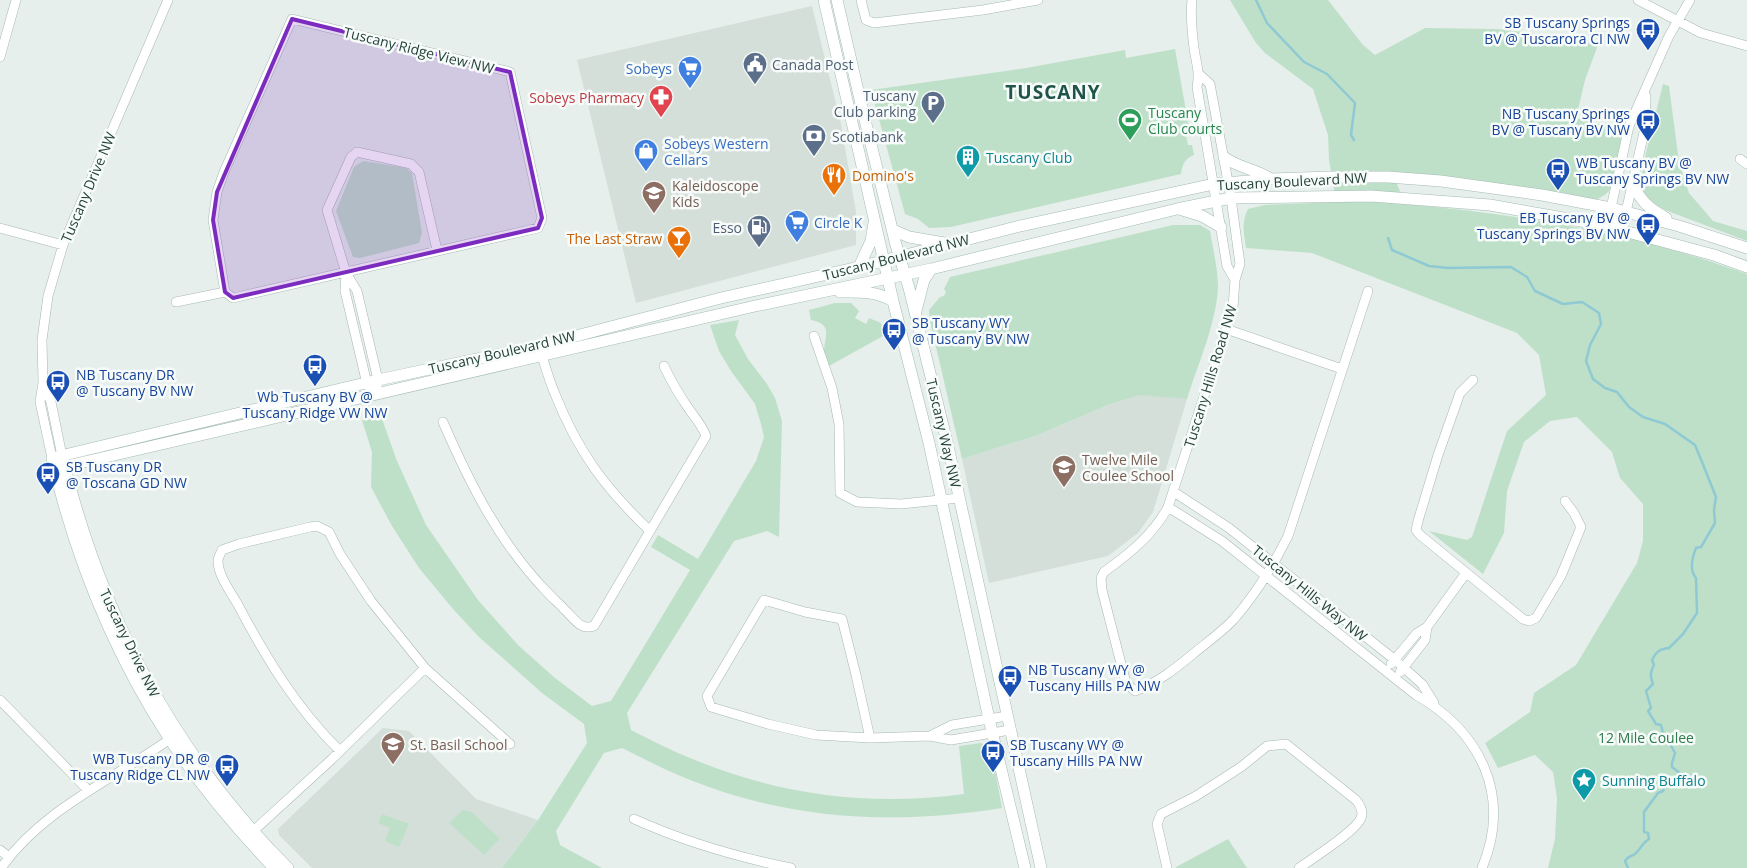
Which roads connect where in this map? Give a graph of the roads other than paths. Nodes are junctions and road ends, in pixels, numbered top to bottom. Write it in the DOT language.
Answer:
graph roads {
  1 [pos="16,0"];
  2 [pos="168,0"];
  3 [pos="824,0"];
  4 [pos="837,0"];
  5 [pos="861,0"];
  6 [pos="1038,0"];
  7 [pos="1192,0"];
  8 [pos="1638,0"];
  9 [pos="1690,0"];
  10 [pos="1678,20"];
  11 [pos="1747,46"];
  12 [pos="0,57"];
  13 [pos="1199,74"];
  14 [pos="1646,91"];
  15 [pos="1224,157"];
  16 [pos="1270,179"];
  17 [pos="1228,183"];
  18 [pos="1214,184"];
  19 [pos="1632,184"];
  20 [pos="1231,198"];
  21 [pos="1217,200"];
  22 [pos="1611,208"];
  23 [pos="1177,209"];
  24 [pos="1626,212"];
  25 [pos="875,219"];
  26 [pos="1678,226"];
  27 [pos="1221,227"];
  28 [pos="0,228"];
  29 [pos="1614,228"];
  30 [pos="893,230"];
  31 [pos="950,244"];
  32 [pos="63,245"];
  33 [pos="1747,248"];
  34 [pos="437,250"];
  35 [pos="900,256"];
  36 [pos="885,260"];
  37 [pos="858,267"];
  38 [pos="1747,267"];
  39 [pos="930,269"];
  40 [pos="346,273"];
  41 [pos="905,274"];
  42 [pos="888,278"];
  43 [pos="1235,280"];
  44 [pos="1368,291"];
  45 [pos="225,292"];
  46 [pos="816,292"];
  47 [pos="893,301"];
  48 [pos="176,302"];
  49 [pos="915,316"];
  50 [pos="1226,329"];
  51 [pos="814,336"];
  52 [pos="540,351"];
  53 [pos="664,366"];
  54 [pos="1342,369"];
  55 [pos="378,380"];
  56 [pos="1473,380"];
  57 [pos="367,384"];
  58 [pos="376,394"];
  59 [pos="443,422"];
  60 [pos="58,462"];
  61 [pos="1174,492"];
  62 [pos="959,498"];
  63 [pos="941,500"];
  64 [pos="1565,501"];
  65 [pos="1168,507"];
  66 [pos="650,532"];
  67 [pos="1274,563"];
  68 [pos="1466,573"];
  69 [pos="1267,575"];
  70 [pos="1427,627"];
  71 [pos="1395,660"];
  72 [pos="425,668"];
  73 [pos="1403,668"];
  74 [pos="1386,671"];
  75 [pos="1395,678"];
  76 [pos="0,700"];
  77 [pos="1435,706"];
  78 [pos="1007,716"];
  79 [pos="990,719"];
  80 [pos="1010,730"];
  81 [pos="993,733"];
  82 [pos="174,736"];
  83 [pos="930,736"];
  84 [pos="870,738"];
  85 [pos="510,744"];
  86 [pos="340,751"];
  87 [pos="88,790"];
  88 [pos="634,819"];
  89 [pos="249,834"];
  90 [pos="0,850"];
  91 [pos="9,857"];
  92 [pos="1,868"];
  93 [pos="274,868"];
  94 [pos="288,868"];
  95 [pos="791,868"];
  96 [pos="1025,868"];
  97 [pos="1041,868"];
  98 [pos="1167,868"];
  99 [pos="1299,868"];
  100 [pos="1482,868"];
  1 -- 12 [label="street"];
  2 -- 32 [label="street, Tuscany Drive NW"];
  3 -- 25 [label="street, Tuscany Way NW"];
  4 -- 30 [label="street, Tuscany Way NW"];
  5 -- 6 [label="street"];
  7 -- 13 [label="street"];
  8 -- 10 [label="street"];
  9 -- 10 [label="street"];
  10 -- 11 [label="street"];
  10 -- 14 [label="street"];
  13 -- 15 [label="street, Tuscany Hills Road NW"];
  13 -- 18 [label="street, Tuscany Hills Road NW"];
  14 -- 19 [label="street"];
  14 -- 22 [label="street"];
  15 -- 16 [label="street"];
  15 -- 17 [label="street, Tuscany Hills Road NW"];
  16 -- 17 [label="street, Tuscany Boulevard NW"];
  16 -- 22 [label="street, Tuscany Boulevard NW"];
  17 -- 18 [label="street, Tuscany Boulevard NW"];
  17 -- 20 [label="street, Tuscany Hills Road NW"];
  18 -- 21 [label="street, Tuscany Hills Road NW"];
  18 -- 31 [label="street, Tuscany Boulevard NW"];
  19 -- 24 [label="street"];
  19 -- 26 [label="street"];
  20 -- 21 [label="street, Tuscany Boulevard NW"];
  20 -- 29 [label="street, Tuscany Boulevard NW"];
  20 -- 43 [label="street, Tuscany Hills Road NW"];
  21 -- 23 [label="street, Tuscany Boulevard NW"];
  21 -- 27 [label="street, Tuscany Hills Road NW"];
  22 -- 24 [label="street, Tuscany Boulevard NW"];
  22 -- 29 [label="street"];
  23 -- 27 [label="street"];
  23 -- 39 [label="street, Tuscany Boulevard NW"];
  24 -- 26 [label="street, Tuscany Boulevard NW"];
  24 -- 29 [label="street"];
  25 -- 36 [label="street, Tuscany Way NW"];
  25 -- 37 [label="street"];
  26 -- 33 [label="street, Tuscany Boulevard NW"];
  27 -- 43 [label="street, Tuscany Hills Road NW"];
  28 -- 32 [label="street"];
  29 -- 38 [label="street, Tuscany Boulevard NW"];
  30 -- 31 [label="street"];
  30 -- 35 [label="street, Tuscany Way NW"];
  31 -- 35 [label="street, Tuscany Boulevard NW"];
  32 -- 60 [label="street, Tuscany Drive NW"];
  34 -- 40 [label="street, Tuscany Ridge View NW"];
  34 -- 40 [label="street"];
  34 -- 45 [label="street, Tuscany Ridge View NW"];
  35 -- 36 [label="street, Tuscany Boulevard NW"];
  35 -- 41 [label="street, Tuscany Way NW"];
  36 -- 37 [label="street, Tuscany Boulevard NW"];
  36 -- 42 [label="street, Tuscany Way NW"];
  37 -- 52 [label="street, Tuscany Boulevard NW"];
  39 -- 41 [label="street, Tuscany Boulevard NW"];
  39 -- 49 [label="street"];
  40 -- 45 [label="street, Tuscany Ridge View NW"];
  40 -- 55 [label="street"];
  40 -- 57 [label="street"];
  41 -- 42 [label="street, Tuscany Boulevard NW"];
  41 -- 49 [label="street, Tuscany Way NW"];
  42 -- 46 [label="street, Tuscany Boulevard NW"];
  42 -- 47 [label="street, Tuscany Way NW"];
  43 -- 50 [label="street, Tuscany Hills Road NW"];
  44 -- 54 [label="street, Tuscany Hills Road NW"];
  45 -- 48 [label="street, Tuscany Ridge View NW"];
  46 -- 47 [label="street"];
  46 -- 52 [label="street, Tuscany Boulevard NW"];
  47 -- 63 [label="street, Tuscany Way NW"];
  49 -- 62 [label="street, Tuscany Way NW"];
  50 -- 54 [label="street"];
  50 -- 61 [label="street, Tuscany Hills Road NW"];
  51 -- 63 [label="street"];
  52 -- 55 [label="street, Tuscany Boulevard NW"];
  52 -- 58 [label="street, Tuscany Boulevard NW"];
  52 -- 66 [label="street"];
  53 -- 66 [label="street"];
  54 -- 67 [label="street, Tuscany Hills Road NW"];
  55 -- 57 [label="street, Tuscany Boulevard NW"];
  55 -- 58 [label="street"];
  56 -- 68 [label="street"];
  57 -- 58 [label="street"];
  57 -- 60 [label="street, Tuscany Boulevard NW"];
  58 -- 60 [label="street, Tuscany Boulevard NW"];
  59 -- 66 [label="street"];
  60 -- 82 [label="street, Tuscany Drive NW"];
  61 -- 65 [label="street, Tuscany Hills Road NW"];
  61 -- 67 [label="street, Tuscany Hills Way NW"];
  62 -- 63 [label="street"];
  62 -- 78 [label="street, Tuscany Way NW"];
  63 -- 79 [label="street, Tuscany Way NW"];
  64 -- 68 [label="street"];
  65 -- 69 [label="street, Tuscany Hills Way NW"];
  65 -- 69 [label="street, Tuscany Hills Road NW"];
  67 -- 69 [label="street, Tuscany Hills Road NW"];
  67 -- 71 [label="street, Tuscany Hills Way NW"];
  68 -- 70 [label="street"];
  69 -- 74 [label="street, Tuscany Hills Way NW"];
  70 -- 71 [label="street"];
  70 -- 73 [label="street"];
  71 -- 73 [label="street, Tuscany Hills Way NW"];
  71 -- 74 [label="street"];
  72 -- 85 [label="street"];
  72 -- 86 [label="street"];
  72 -- 86 [label="street"];
  73 -- 75 [label="street"];
  73 -- 77 [label="street, Tuscany Hills Way NW"];
  74 -- 75 [label="street, Tuscany Hills Way NW"];
  75 -- 77 [label="street, Tuscany Hills Way NW"];
  76 -- 87 [label="street"];
  77 -- 100 [label="street, Tuscany Hills Way NW"];
  78 -- 79 [label="street"];
  78 -- 80 [label="street, Tuscany Way NW"];
  79 -- 81 [label="street, Tuscany Way NW"];
  79 -- 83 [label="street"];
  80 -- 81 [label="street"];
  80 -- 97 [label="street, Tuscany Way NW"];
  81 -- 83 [label="street"];
  81 -- 96 [label="street, Tuscany Way NW"];
  82 -- 87 [label="street"];
  82 -- 89 [label="street, Tuscany Drive NW"];
  83 -- 84 [label="street"];
  84 -- 84 [label="street"];
  86 -- 89 [label="street"];
  87 -- 91 [label="street"];
  88 -- 95 [label="street"];
  89 -- 93 [label="street, Tuscany Drive NW"];
  89 -- 94 [label="street, Tuscany Drive NW"];
  90 -- 91 [label="street"];
  91 -- 92 [label="street"];
  98 -- 99 [label="street"];
}
